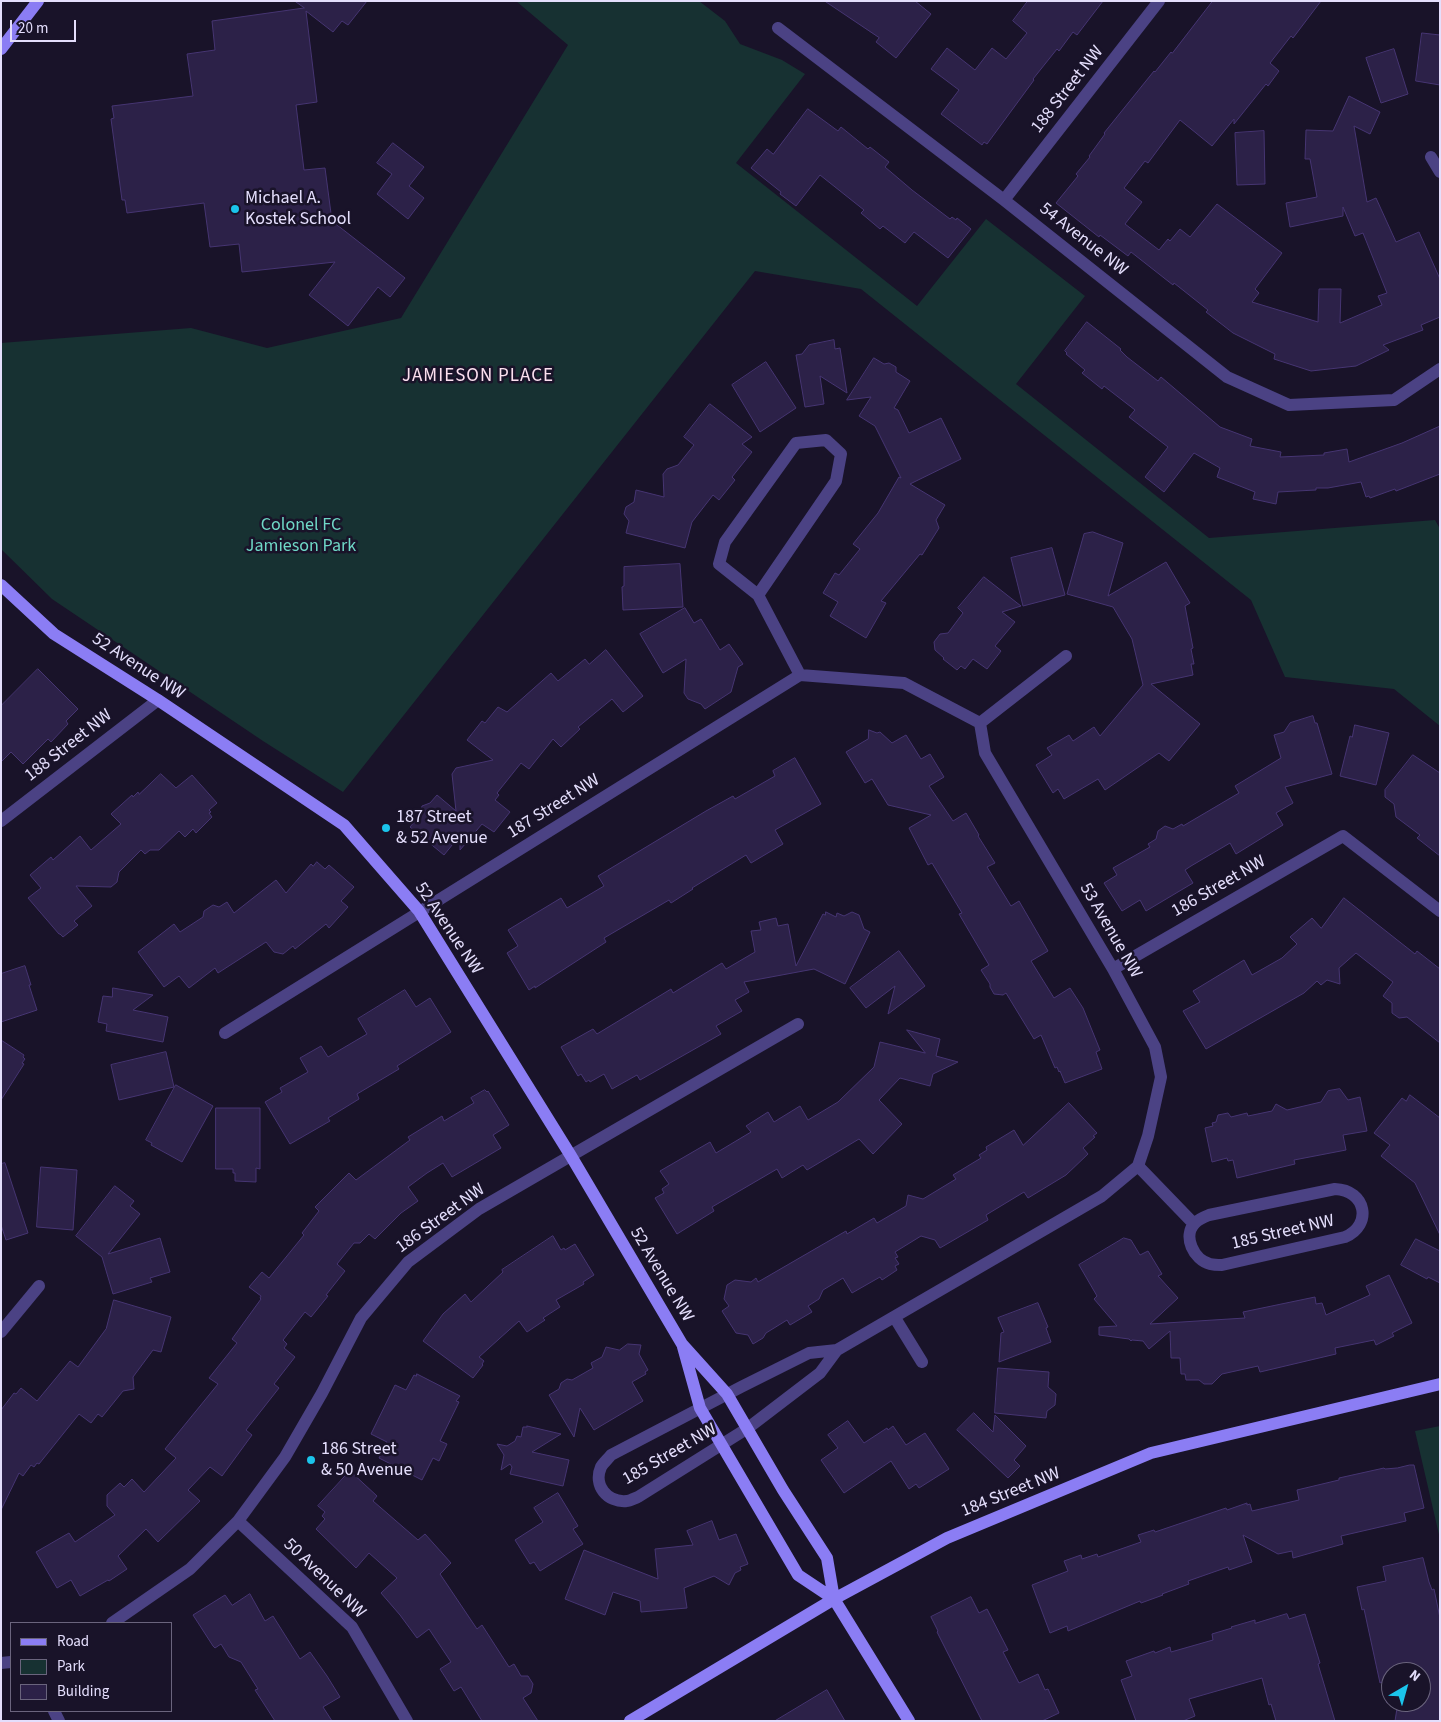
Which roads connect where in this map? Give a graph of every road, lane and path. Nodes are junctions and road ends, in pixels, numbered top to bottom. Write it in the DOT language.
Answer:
graph roads {
  1 [pos="1159,1"];
  2 [pos="35,2"];
  3 [pos="778,28"];
  4 [pos="1,49"];
  5 [pos="1431,157"];
  6 [pos="1440,172"];
  7 [pos="1004,200"];
  8 [pos="1440,369"];
  9 [pos="1,585"];
  10 [pos="758,595"];
  11 [pos="1066,656"];
  12 [pos="800,675"];
  13 [pos="158,700"];
  14 [pos="980,723"];
  15 [pos="1,821"];
  16 [pos="419,911"];
  17 [pos="1440,911"];
  18 [pos="1112,969"];
  19 [pos="798,1024"];
  20 [pos="225,1033"];
  21 [pos="571,1156"];
  22 [pos="1138,1166"];
  23 [pos="1194,1224"];
  24 [pos="39,1286"];
  25 [pos="895,1318"];
  26 [pos="1,1332"];
  27 [pos="682,1344"];
  28 [pos="837,1350"];
  29 [pos="922,1362"];
  30 [pos="1440,1384"];
  31 [pos="727,1394"];
  32 [pos="700,1408"];
  33 [pos="748,1428"];
  34 [pos="722,1446"];
  35 [pos="238,1521"];
  36 [pos="834,1599"];
  37 [pos="113,1622"];
  38 [pos="407,1721"];
  39 [pos="630,1721"];
  40 [pos="910,1721"];
  1 -- 7 [label="street, 188 Street NW"];
  2 -- 4 [label="street"];
  3 -- 7 [label="street, 54 Avenue NW"];
  5 -- 6 [label="street"];
  7 -- 8 [label="street, 54 Avenue NW"];
  9 -- 13 [label="street, 52 Avenue NW"];
  10 -- 10 [label="street"];
  10 -- 12 [label="street"];
  11 -- 14 [label="street"];
  12 -- 14 [label="street"];
  12 -- 16 [label="street, 187 Street NW"];
  13 -- 15 [label="street, 188 Street NW"];
  13 -- 16 [label="street, 52 Avenue NW"];
  14 -- 18 [label="street, 53 Avenue NW"];
  16 -- 20 [label="street, 187 Street NW"];
  16 -- 21 [label="street, 52 Avenue NW"];
  17 -- 18 [label="street, 186 Street NW"];
  18 -- 22 [label="street, 53 Avenue NW"];
  19 -- 21 [label="street, 186 Street NW"];
  21 -- 27 [label="street, 52 Avenue NW"];
  21 -- 35 [label="street, 186 Street NW"];
  22 -- 23 [label="street"];
  22 -- 25 [label="street, 185 Street NW"];
  23 -- 23 [label="street, 185 Street NW"];
  24 -- 26 [label="street"];
  25 -- 28 [label="street, 185 Street NW"];
  25 -- 29 [label="street"];
  27 -- 31 [label="street, 52 Avenue NW"];
  27 -- 32 [label="street, 52 Avenue NW"];
  28 -- 31 [label="street, 185 Street NW"];
  28 -- 33 [label="street, 185 Street NW"];
  30 -- 36 [label="street, 184 Street NW"];
  31 -- 32 [label="street, 185 Street NW"];
  31 -- 33 [label="street, 52 Avenue NW"];
  32 -- 34 [label="street, 52 Avenue NW"];
  32 -- 34 [label="street, 185 Street NW"];
  33 -- 34 [label="street, 185 Street NW"];
  33 -- 36 [label="street, 52 Avenue NW"];
  34 -- 36 [label="street, 52 Avenue NW"];
  35 -- 37 [label="street, 186 Street NW"];
  35 -- 38 [label="street, 50 Avenue NW"];
  36 -- 39 [label="street, 184 Street NW"];
  36 -- 40 [label="street"];
}
